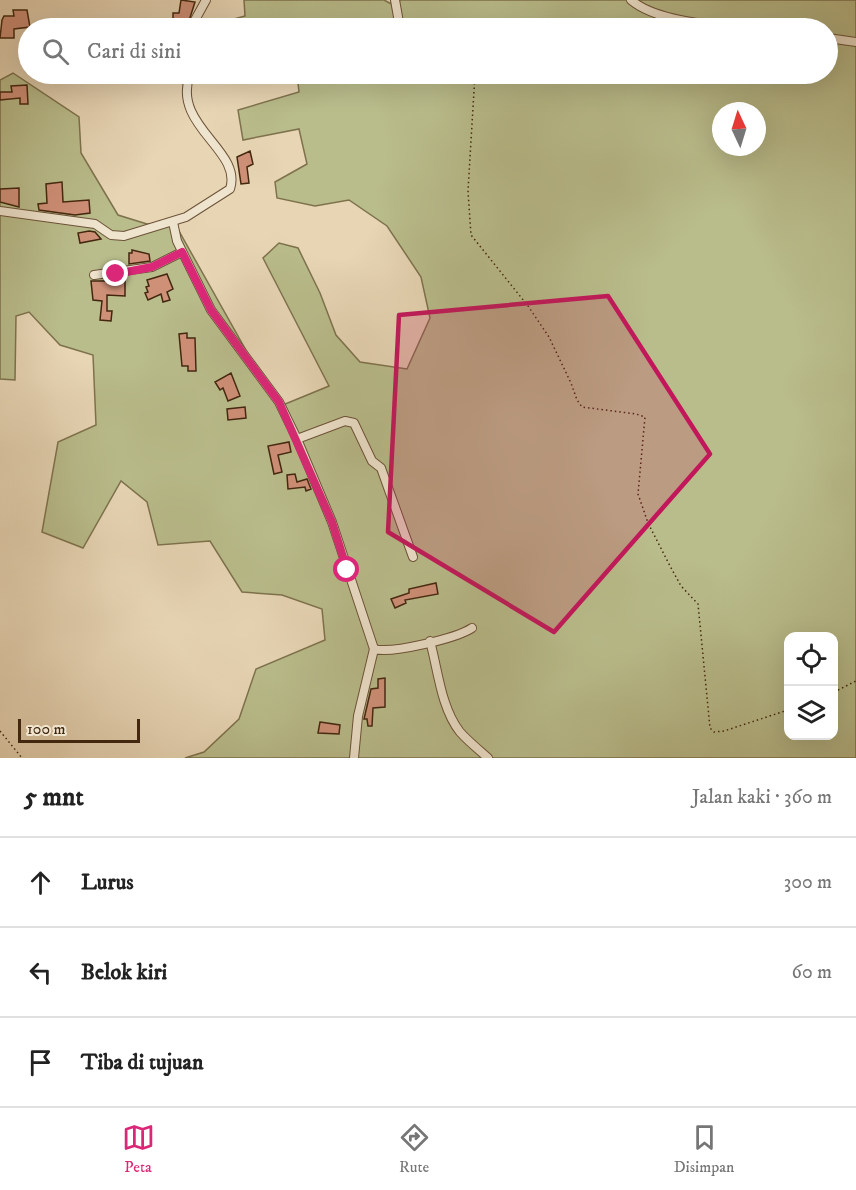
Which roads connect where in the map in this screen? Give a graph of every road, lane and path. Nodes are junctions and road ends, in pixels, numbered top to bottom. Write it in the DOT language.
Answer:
graph roads {
  1 [pos="206,0"];
  2 [pos="395,0"];
  3 [pos="631,0"];
  4 [pos="196,18"];
  5 [pos="398,18"];
  6 [pos="675,18"];
  7 [pos="838,39"];
  8 [pos="856,42"];
  9 [pos="185,84"];
  10 [pos="474,84"];
  11 [pos="0,210"];
  12 [pos="173,222"];
  13 [pos="182,252"];
  14 [pos="94,275"];
  15 [pos="297,439"];
  16 [pos="413,557"];
  17 [pos="472,627"];
  18 [pos="430,641"];
  19 [pos="374,649"];
  20 [pos="856,681"];
  21 [pos="838,690"];
  22 [pos="784,712"];
  23 [pos="0,731"];
  24 [pos="22,758"];
  25 [pos="354,758"];
  26 [pos="488,758"];
  1 -- 4 [label="street"];
  2 -- 5 [label="street"];
  3 -- 6 [label="street"];
  7 -- 8 [label="street"];
  9 -- 12 [label="street"];
  10 -- 22 [label="path"];
  11 -- 12 [label="street"];
  12 -- 13 [label="street"];
  13 -- 14 [label="street"];
  13 -- 15 [label="street"];
  15 -- 16 [label="street"];
  15 -- 19 [label="street"];
  17 -- 18 [label="street"];
  18 -- 19 [label="street"];
  18 -- 26 [label="street"];
  19 -- 25 [label="street"];
  20 -- 21 [label="path"];
  23 -- 24 [label="path"];
}
